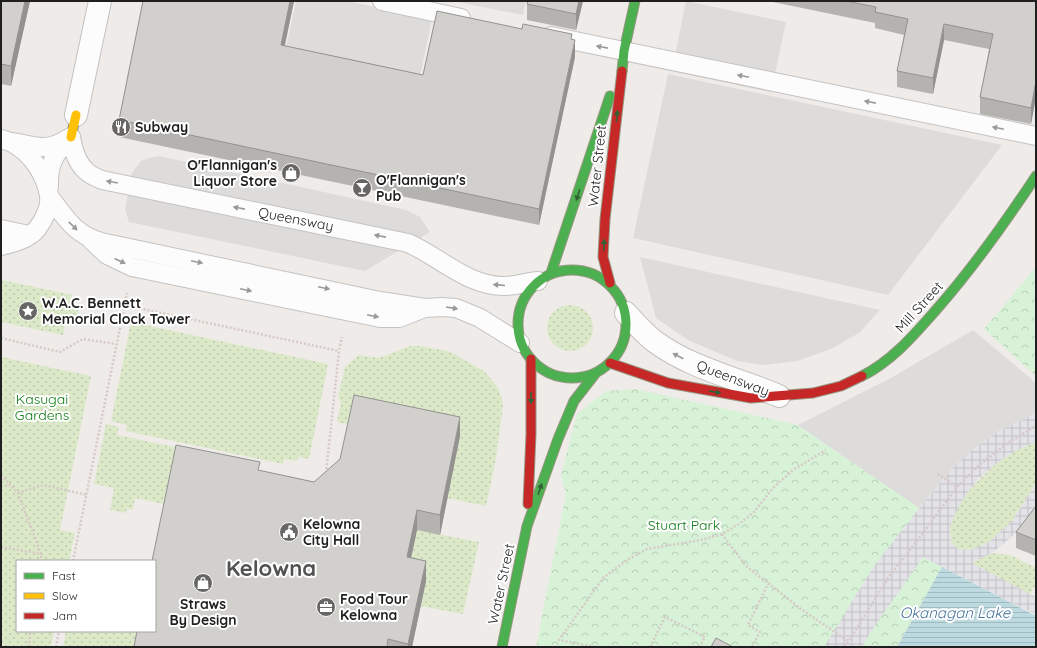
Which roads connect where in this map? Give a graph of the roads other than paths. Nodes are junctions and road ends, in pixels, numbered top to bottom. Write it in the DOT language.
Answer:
graph roads {
  1 [pos="100,1"];
  2 [pos="382,1"];
  3 [pos="635,1"];
  4 [pos="478,21"];
  5 [pos="532,32"];
  6 [pos="624,51"];
  7 [pos="76,115"];
  8 [pos="1036,136"];
  9 [pos="71,137"];
  10 [pos="4,140"];
  11 [pos="1036,176"];
  12 [pos="49,196"];
  13 [pos="1,230"];
  14 [pos="29,235"];
  15 [pos="1,246"];
  16 [pos="545,277"];
  17 [pos="610,284"];
  18 [pos="626,313"];
  19 [pos="520,343"];
  20 [pos="531,359"];
  21 [pos="610,363"];
  22 [pos="595,374"];
  23 [pos="779,396"];
  24 [pos="527,526"];
  25 [pos="502,647"];
  1 -- 7 [label="street"];
  2 -- 4 [label="lane"];
  3 -- 6 [label="main road, Water Street"];
  6 -- 5 [label="lane, one-way"];
  8 -- 6 [label="lane, one-way"];
  6 -- 16 [label="main road, Water Street, one-way"];
  17 -- 6 [label="main road, Water Street, one-way"];
  7 -- 9 [label="main road"];
  9 -- 10 [label="lane"];
  9 -- 12 [label="lane"];
  16 -- 9 [label="lane, Queensway, one-way"];
  10 -- 12 [label="lane"];
  11 -- 23 [label="main road, Mill Street"];
  12 -- 14 [label="lane"];
  12 -- 19 [label="lane, one-way"];
  13 -- 14 [label="lane"];
  14 -- 15 [label="lane"];
  16 -- 17 [label="main road"];
  16 -- 19 [label="main road"];
  17 -- 18 [label="main road"];
  18 -- 21 [label="main road"];
  23 -- 18 [label="street, Queensway, one-way"];
  19 -- 20 [label="main road"];
  20 -- 22 [label="main road"];
  20 -- 24 [label="main road, Water Street, one-way"];
  21 -- 22 [label="main road"];
  21 -- 23 [label="main road, Queensway, one-way"];
  24 -- 22 [label="main road, Water Street, one-way"];
  24 -- 25 [label="main road, Water Street"];
}
